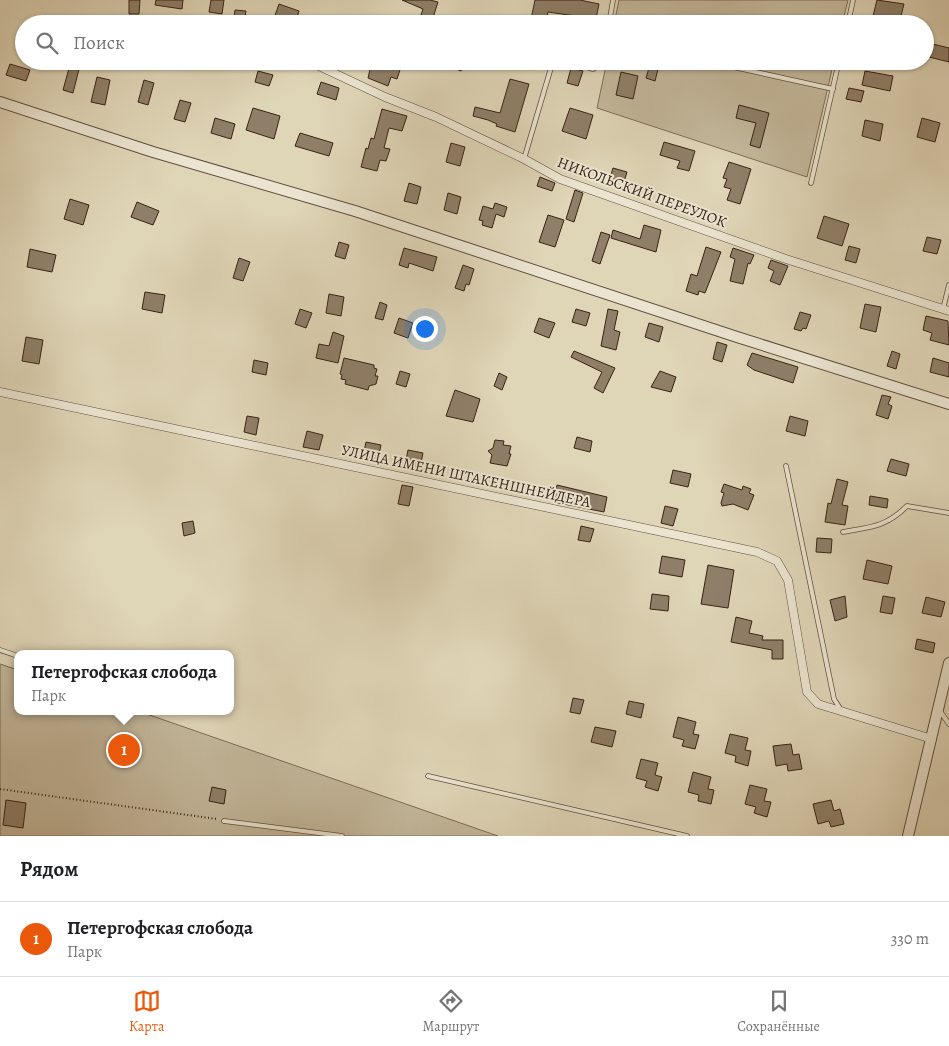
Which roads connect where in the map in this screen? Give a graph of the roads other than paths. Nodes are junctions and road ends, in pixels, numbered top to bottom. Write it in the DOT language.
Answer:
graph roads {
  1 [pos="613,0"];
  2 [pos="853,0"];
  3 [pos="610,15"];
  4 [pos="850,15"];
  5 [pos="327,70"];
  6 [pos="550,70"];
  7 [pos="747,70"];
  8 [pos="837,70"];
  9 [pos="833,89"];
  10 [pos="0,102"];
  11 [pos="524,159"];
  12 [pos="811,182"];
  13 [pos="949,285"];
  14 [pos="946,310"];
  15 [pos="0,392"];
  16 [pos="949,404"];
  17 [pos="786,466"];
  18 [pos="949,513"];
  19 [pos="843,532"];
  20 [pos="0,650"];
  21 [pos="14,655"];
  22 [pos="949,663"];
  23 [pos="938,710"];
  24 [pos="842,712"];
  25 [pos="949,724"];
  26 [pos="932,739"];
  27 [pos="428,776"];
  28 [pos="224,820"];
  29 [pos="342,836"];
  30 [pos="687,836"];
  31 [pos="908,836"];
  1 -- 3 [label="lane"];
  2 -- 4 [label="lane"];
  5 -- 11 [label="street, НИКОЛЬСКИЙ ПЕРЕУЛОК"];
  6 -- 11 [label="lane"];
  7 -- 9 [label="lane"];
  8 -- 9 [label="lane"];
  9 -- 12 [label="lane"];
  10 -- 16 [label="street"];
  11 -- 14 [label="street, НИКОЛЬСКИЙ ПЕРЕУЛОК"];
  13 -- 14 [label="lane"];
  15 -- 24 [label="street, УЛИЦА ИМЕНИ ШТАКЕНШНЕЙДЕРА"];
  17 -- 24 [label="lane"];
  18 -- 19 [label="lane"];
  20 -- 21 [label="lane"];
  22 -- 23 [label="street"];
  23 -- 25 [label="lane"];
  23 -- 26 [label="street"];
  24 -- 26 [label="street"];
  26 -- 31 [label="street"];
  27 -- 30 [label="lane"];
  28 -- 29 [label="lane"];
}
